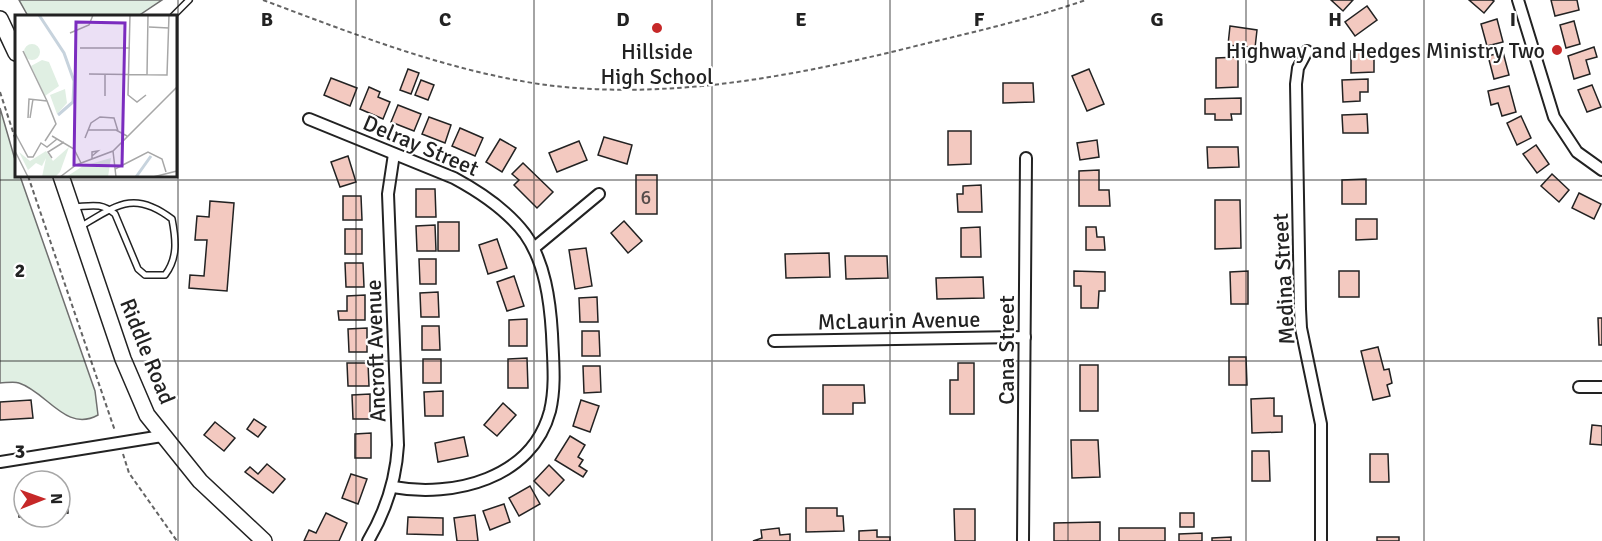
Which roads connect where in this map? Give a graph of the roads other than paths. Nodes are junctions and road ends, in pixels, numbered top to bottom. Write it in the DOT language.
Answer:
graph roads {
  1 [pos="189,0"];
  2 [pos="1518,0"];
  3 [pos="174,15"];
  4 [pos="0,19"];
  5 [pos="15,51"];
  6 [pos="1307,51"];
  7 [pos="309,120"];
  8 [pos="394,154"];
  9 [pos="1026,158"];
  10 [pos="1602,170"];
  11 [pos="61,177"];
  12 [pos="599,194"];
  13 [pos="72,207"];
  14 [pos="109,209"];
  15 [pos="79,228"];
  16 [pos="534,249"];
  17 [pos="1025,337"];
  18 [pos="774,341"];
  19 [pos="1579,387"];
  20 [pos="1602,387"];
  21 [pos="162,436"];
  22 [pos="0,462"];
  23 [pos="393,487"];
  24 [pos="264,541"];
  25 [pos="368,541"];
  26 [pos="1023,541"];
  27 [pos="1321,541"];
  1 -- 3 [label="lane"];
  2 -- 10 [label="street"];
  4 -- 5 [label="main road"];
  6 -- 27 [label="street, Medina Street"];
  7 -- 8 [label="street, Delray Street"];
  8 -- 16 [label="street, Delray Street"];
  8 -- 23 [label="street, Ancroft Avenue"];
  9 -- 17 [label="street, Cana Street"];
  11 -- 13 [label="main road, Riddle Road"];
  12 -- 16 [label="street"];
  13 -- 14 [label="lane"];
  13 -- 15 [label="main road, Riddle Road"];
  14 -- 14 [label="lane"];
  14 -- 15 [label="lane"];
  15 -- 21 [label="main road, Riddle Road"];
  16 -- 23 [label="street, Delray Street"];
  17 -- 18 [label="street, McLaurin Avenue"];
  17 -- 26 [label="street, Cana Street"];
  19 -- 20 [label="street"];
  21 -- 22 [label="street"];
  21 -- 24 [label="main road, Riddle Road"];
  23 -- 25 [label="street, Ancroft Avenue"];
}
